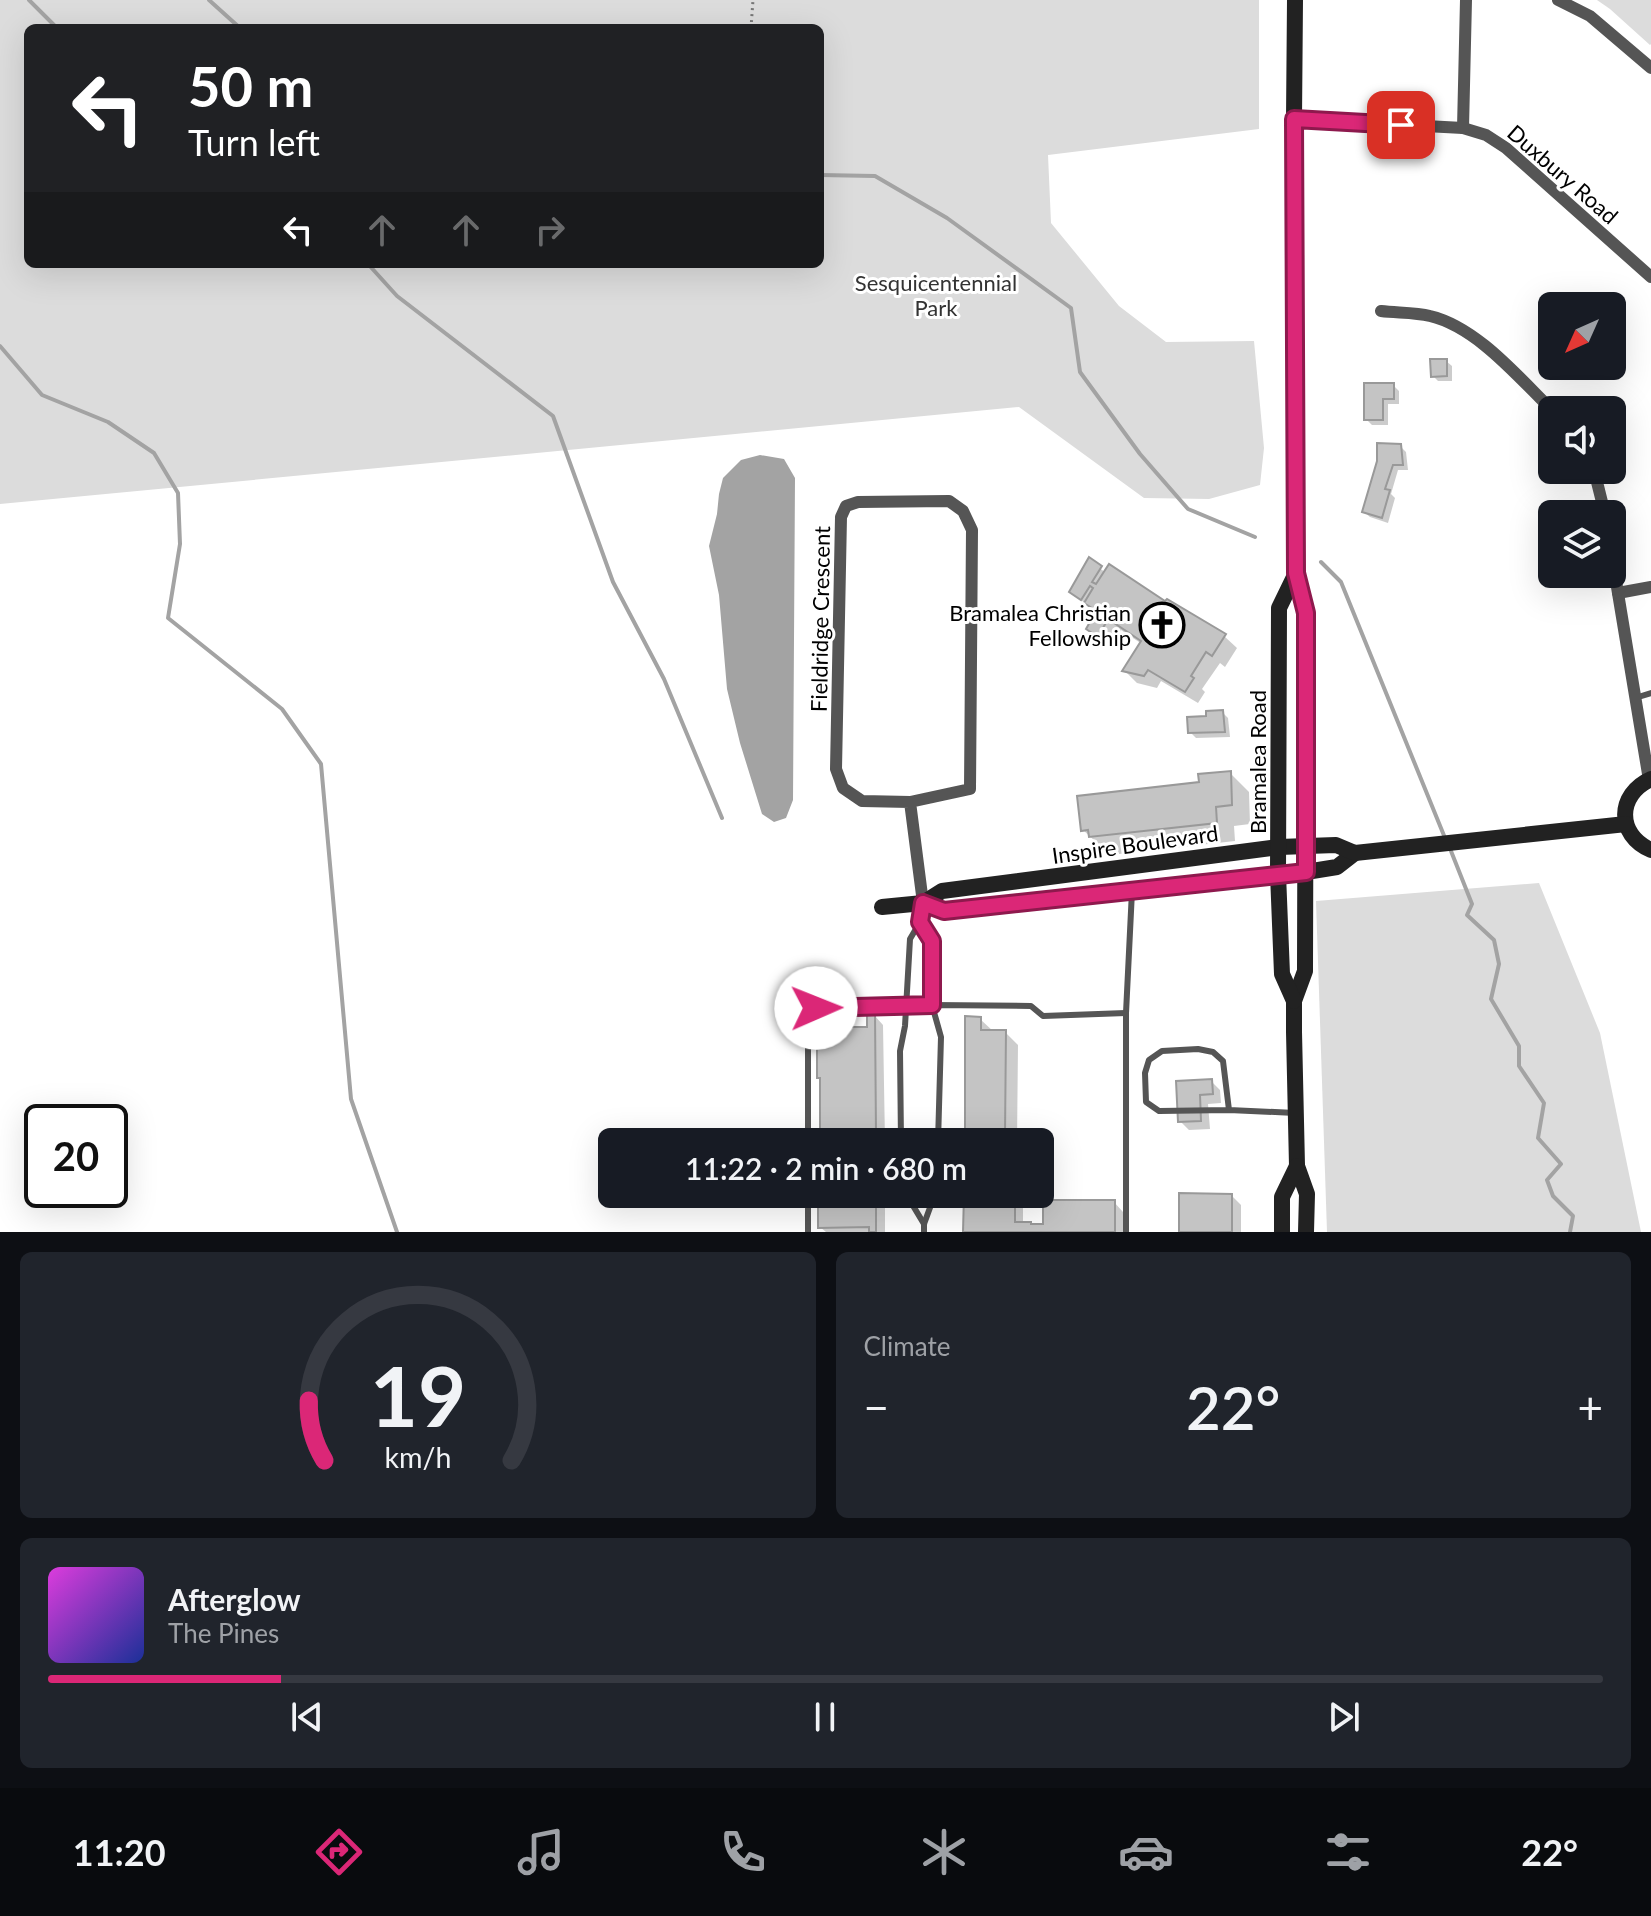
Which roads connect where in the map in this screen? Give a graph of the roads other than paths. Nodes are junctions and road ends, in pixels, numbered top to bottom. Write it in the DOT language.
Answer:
graph roads {
  1 [pos="1295,0"];
  2 [pos="1466,0"];
  3 [pos="1558,0"];
  4 [pos="1651,68"];
  5 [pos="1294,119"];
  6 [pos="1463,128"];
  7 [pos="1651,277"];
  8 [pos="1381,311"];
  9 [pos="1538,397"];
  10 [pos="1296,573"];
  11 [pos="1651,587"];
  12 [pos="1617,588"];
  13 [pos="1618,593"];
  14 [pos="1651,693"];
  15 [pos="1635,699"];
  16 [pos="1650,779"];
  17 [pos="910,802"];
  18 [pos="1626,824"];
  19 [pos="1306,846"];
  20 [pos="1279,847"];
  21 [pos="1651,850"];
  22 [pos="1355,853"];
  23 [pos="1306,872"];
  24 [pos="1278,874"];
  25 [pos="1132,891"];
  26 [pos="923,903"];
  27 [pos="882,907"];
  28 [pos="920,922"];
  29 [pos="1294,1001"];
  30 [pos="932,1005"];
  31 [pos="906,1006"];
  32 [pos="1126,1013"];
  33 [pos="1229,1110"];
  34 [pos="1296,1113"];
  35 [pos="808,1128"];
  36 [pos="901,1128"];
  37 [pos="938,1128"];
  38 [pos="1297,1166"];
  39 [pos="808,1208"];
  40 [pos="914,1208"];
  41 [pos="930,1208"];
  42 [pos="924,1224"];
  43 [pos="808,1232"];
  44 [pos="924,1232"];
  45 [pos="1126,1232"];
  46 [pos="1282,1232"];
  47 [pos="1306,1232"];
  1 -- 5 [label="main road, Bramalea Road"];
  2 -- 6 [label="street"];
  3 -- 4 [label="street"];
  5 -- 6 [label="street, Duxbury Road"];
  5 -- 10 [label="main road, Bramalea Road"];
  6 -- 7 [label="street, Duxbury Road"];
  8 -- 9 [label="street"];
  10 -- 19 [label="main road, Bramalea Road"];
  10 -- 20 [label="main road, Bramalea Road"];
  11 -- 13 [label="street"];
  12 -- 13 [label="street"];
  13 -- 15 [label="street"];
  14 -- 15 [label="lane"];
  15 -- 16 [label="street"];
  16 -- 18 [label="main road"];
  17 -- 17 [label="street, Fieldridge Crescent"];
  17 -- 26 [label="street"];
  18 -- 21 [label="main road"];
  18 -- 22 [label="main road, Inspire Boulevard"];
  19 -- 20 [label="main road, Inspire Boulevard"];
  19 -- 22 [label="main road, Inspire Boulevard"];
  19 -- 23 [label="main road, Bramalea Road"];
  20 -- 24 [label="main road, Bramalea Road"];
  20 -- 26 [label="main road, Inspire Boulevard"];
  22 -- 23 [label="main road, Inspire Boulevard"];
  23 -- 24 [label="main road, Inspire Boulevard"];
  23 -- 29 [label="main road, Bramalea Road"];
  24 -- 25 [label="main road, Inspire Boulevard"];
  24 -- 29 [label="main road, Bramalea Road"];
  25 -- 26 [label="main road, Inspire Boulevard"];
  25 -- 32 [label="lane"];
  26 -- 27 [label="main road, Inspire Boulevard"];
  26 -- 28 [label="lane"];
  28 -- 30 [label="lane"];
  28 -- 31 [label="lane"];
  29 -- 34 [label="main road, Bramalea Road"];
  30 -- 31 [label="lane"];
  30 -- 32 [label="lane"];
  30 -- 37 [label="lane"];
  31 -- 35 [label="lane"];
  31 -- 36 [label="lane"];
  32 -- 45 [label="lane"];
  33 -- 33 [label="lane"];
  33 -- 34 [label="lane"];
  34 -- 38 [label="main road, Bramalea Road"];
  38 -- 46 [label="main road, Bramalea Road"];
  38 -- 47 [label="main road, Bramalea Road"];
  39 -- 43 [label="lane"];
  40 -- 42 [label="lane"];
  41 -- 42 [label="lane"];
  42 -- 44 [label="lane"];
}
